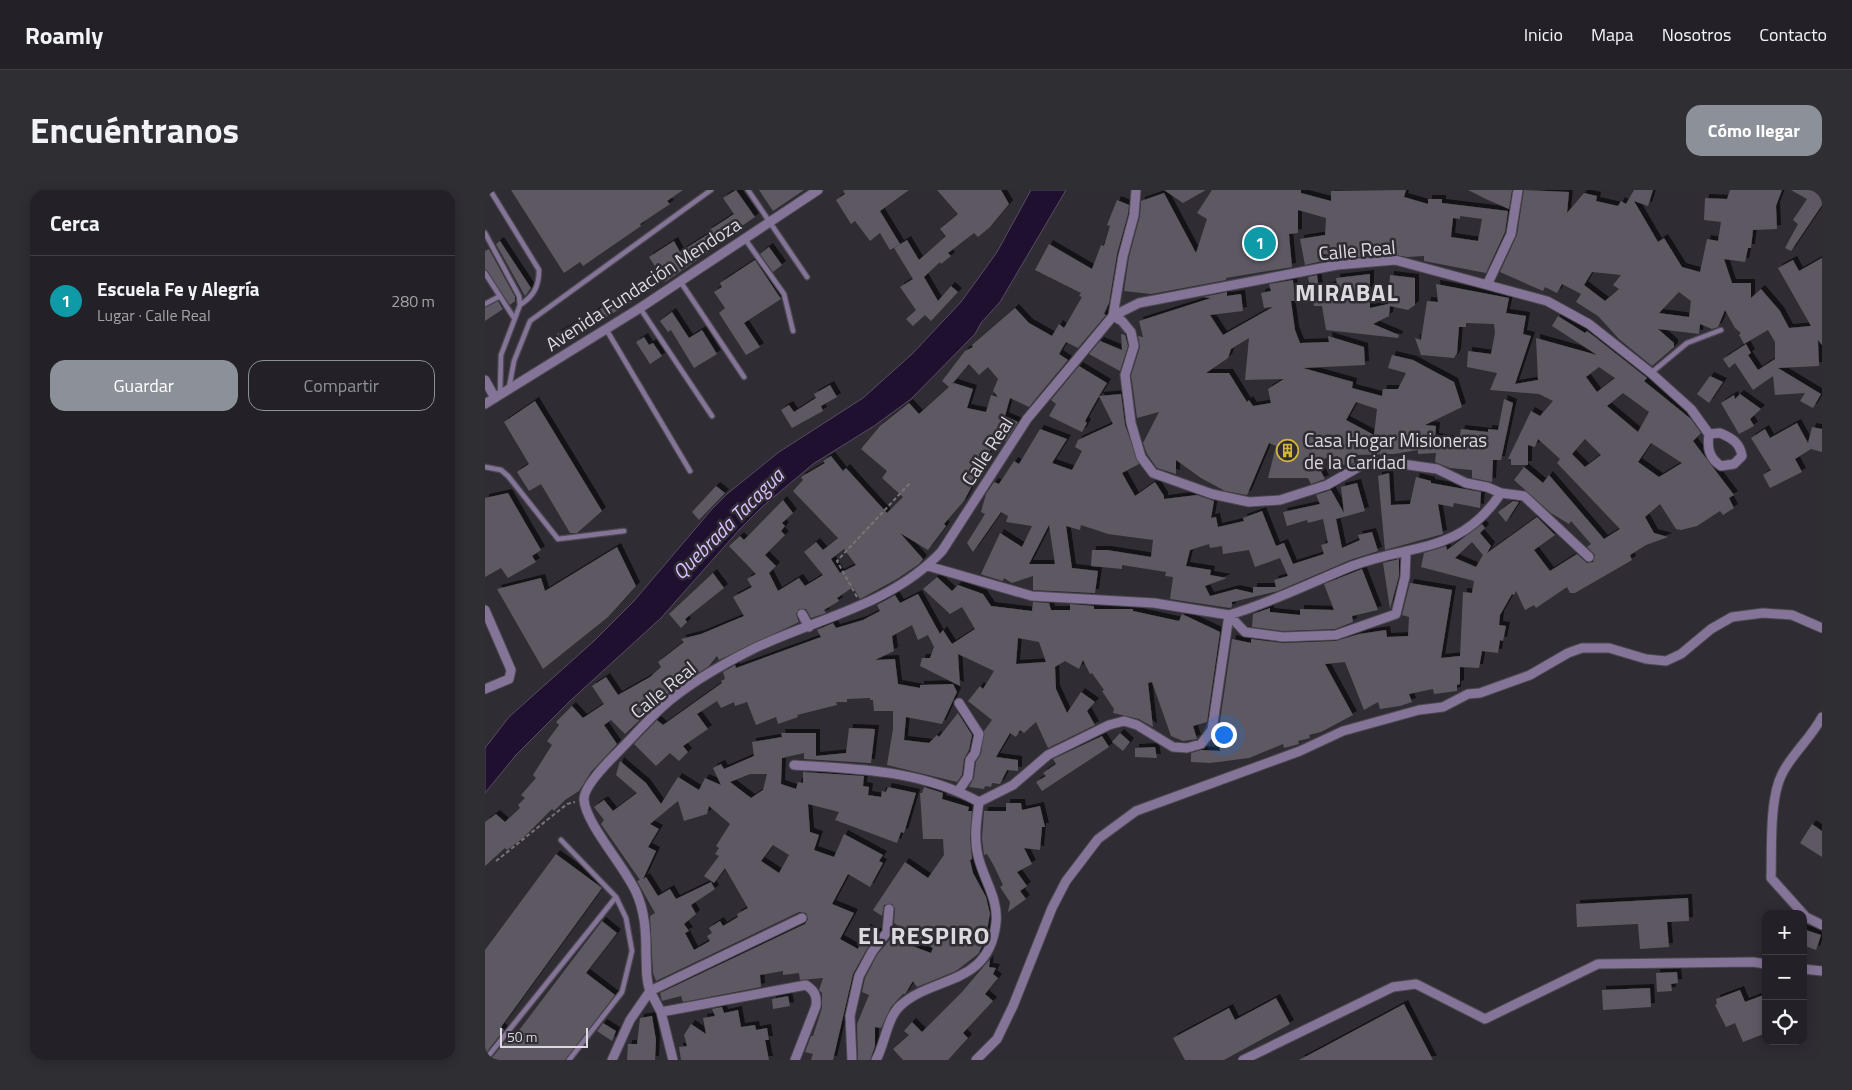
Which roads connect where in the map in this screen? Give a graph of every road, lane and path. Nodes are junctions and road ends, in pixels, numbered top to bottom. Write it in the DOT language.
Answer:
graph roads {
  1 [pos="490,190"];
  2 [pos="711,190"];
  3 [pos="748,190"];
  4 [pos="818,190"];
  5 [pos="1136,190"];
  6 [pos="1518,190"];
  7 [pos="770,221"];
  8 [pos="485,234"];
  9 [pos="744,238"];
  10 [pos="485,273"];
  11 [pos="807,277"];
  12 [pos="680,280"];
  13 [pos="1488,283"];
  14 [pos="500,296"];
  15 [pos="485,304"];
  16 [pos="520,305"];
  17 [pos="640,308"];
  18 [pos="1113,316"];
  19 [pos="514,318"];
  20 [pos="606,328"];
  21 [pos="1721,330"];
  22 [pos="793,331"];
  23 [pos="1651,373"];
  24 [pos="744,377"];
  25 [pos="485,380"];
  26 [pos="501,394"];
  27 [pos="485,404"];
  28 [pos="712,416"];
  29 [pos="1709,434"];
  30 [pos="485,467"];
  31 [pos="690,471"];
  32 [pos="910,483"];
  33 [pos="1501,493"];
  34 [pos="624,531"];
  35 [pos="1407,553"];
  36 [pos="1589,557"];
  37 [pos="928,566"];
  38 [pos="861,604"];
  39 [pos="485,610"];
  40 [pos="803,614"];
  41 [pos="1229,615"];
  42 [pos="809,627"];
  43 [pos="1822,628"];
  44 [pos="485,689"];
  45 [pos="959,703"];
  46 [pos="1822,717"];
  47 [pos="794,765"];
  48 [pos="959,790"];
  49 [pos="584,799"];
  50 [pos="979,802"];
  51 [pos="561,840"];
  52 [pos="496,861"];
  53 [pos="616,897"];
  54 [pos="889,909"];
  55 [pos="802,918"];
  56 [pos="1822,925"];
  57 [pos="1762,963"];
  58 [pos="1807,969"];
  59 [pos="1822,971"];
  60 [pos="650,992"];
  61 [pos="661,1012"];
  62 [pos="485,1060"];
  63 [pos="569,1060"];
  64 [pos="612,1060"];
  65 [pos="673,1060"];
  66 [pos="795,1060"];
  67 [pos="851,1060"];
  68 [pos="876,1060"];
  69 [pos="976,1060"];
  70 [pos="1243,1060"];
  1 -- 16 [label="lane"];
  2 -- 26 [label="lane"];
  3 -- 7 [label="lane"];
  4 -- 7 [label="street, Avenida Fundación Mendoza"];
  5 -- 18 [label="street"];
  6 -- 13 [label="street"];
  7 -- 9 [label="street, Avenida Fundación Mendoza"];
  7 -- 11 [label="lane"];
  8 -- 16 [label="lane"];
  9 -- 12 [label="street, Avenida Fundación Mendoza"];
  9 -- 22 [label="lane"];
  10 -- 14 [label="lane"];
  12 -- 17 [label="street, Avenida Fundación Mendoza"];
  12 -- 24 [label="lane"];
  13 -- 18 [label="street, Calle Real"];
  13 -- 23 [label="street, Calle Real"];
  14 -- 15 [label="lane"];
  14 -- 19 [label="lane"];
  16 -- 19 [label="lane"];
  17 -- 20 [label="street, Avenida Fundación Mendoza"];
  17 -- 28 [label="lane"];
  18 -- 33 [label="street"];
  18 -- 37 [label="street, Calle Real"];
  19 -- 26 [label="lane"];
  20 -- 26 [label="street, Avenida Fundación Mendoza"];
  20 -- 31 [label="lane"];
  21 -- 23 [label="lane"];
  23 -- 29 [label="street, Calle Real"];
  25 -- 26 [label="street"];
  26 -- 27 [label="street, Avenida Fundación Mendoza"];
  30 -- 34 [label="lane"];
  32 -- 38 [label="path"];
  33 -- 35 [label="street"];
  33 -- 36 [label="street"];
  35 -- 41 [label="street"];
  35 -- 41 [label="street"];
  37 -- 38 [label="street, Calle Real"];
  37 -- 41 [label="street"];
  38 -- 42 [label="street, Calle Real"];
  39 -- 44 [label="street"];
  40 -- 42 [label="street"];
  41 -- 50 [label="street"];
  42 -- 49 [label="street, Calle Real"];
  43 -- 69 [label="street"];
  45 -- 48 [label="street"];
  46 -- 56 [label="street"];
  47 -- 48 [label="street"];
  48 -- 50 [label="street"];
  49 -- 52 [label="path"];
  49 -- 60 [label="street"];
  50 -- 68 [label="street"];
  51 -- 53 [label="lane"];
  53 -- 62 [label="lane"];
  53 -- 63 [label="lane"];
  54 -- 67 [label="street"];
  55 -- 60 [label="street"];
  57 -- 70 [label="street"];
  58 -- 59 [label="street"];
  60 -- 61 [label="street"];
  60 -- 64 [label="street"];
  61 -- 65 [label="street"];
  61 -- 66 [label="street"];
}
